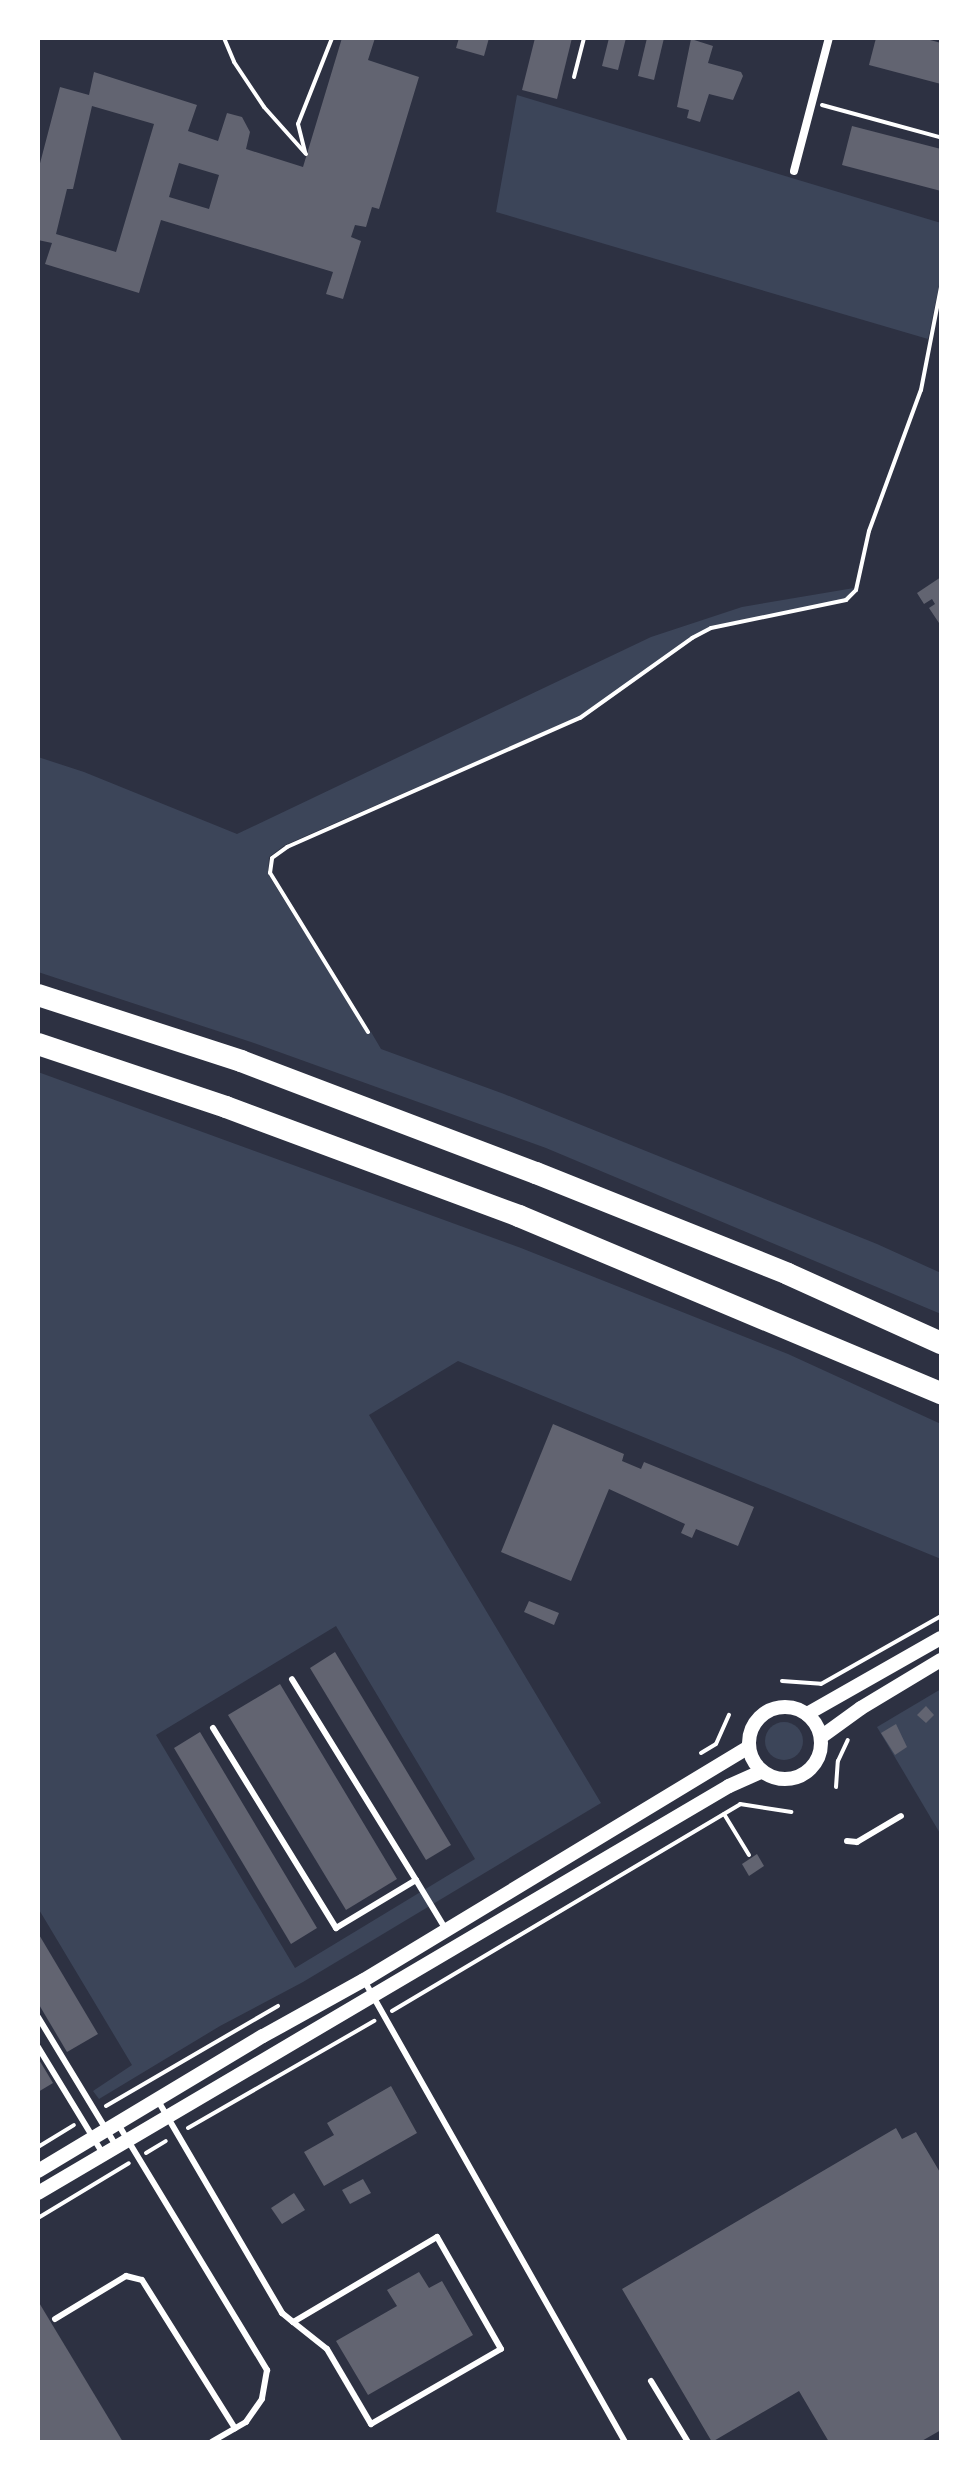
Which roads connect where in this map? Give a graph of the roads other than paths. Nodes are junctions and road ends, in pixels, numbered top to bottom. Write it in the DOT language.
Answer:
graph roads {
  1 [pos="829,38"];
  2 [pos="794,171"];
  3 [pos="38,995"];
  4 [pos="38,1044"];
  5 [pos="941,1343"];
  6 [pos="941,1393"];
  7 [pos="941,1638"];
  8 [pos="941,1660"];
  9 [pos="292,1679"];
  10 [pos="807,1714"];
  11 [pos="213,1728"];
  12 [pos="821,1737"];
  13 [pos="748,1747"];
  14 [pos="761,1772"];
  15 [pos="901,1816"];
  16 [pos="847,1841"];
  17 [pos="416,1880"];
  18 [pos="447,1931"];
  19 [pos="364,1980"];
  20 [pos="375,1997"];
  21 [pos="38,2017"];
  22 [pos="38,2047"];
  23 [pos="157,2099"];
  24 [pos="168,2116"];
  25 [pos="112,2127"];
  26 [pos="93,2138"];
  27 [pos="122,2143"];
  28 [pos="103,2154"];
  29 [pos="38,2171"];
  30 [pos="38,2193"];
  31 [pos="55,2319"];
  32 [pos="293,2322"];
  33 [pos="651,2381"];
  34 [pos="235,2428"];
  35 [pos="212,2442"];
  36 [pos="625,2442"];
  37 [pos="688,2442"];
  1 -- 2 [label="street"];
  3 -- 5 [label="highway"];
  4 -- 6 [label="highway"];
  7 -- 10 [label="street"];
  8 -- 12 [label="street"];
  9 -- 17 [label="lane"];
  10 -- 12 [label="street"];
  10 -- 13 [label="street"];
  11 -- 17 [label="lane"];
  12 -- 14 [label="street"];
  13 -- 14 [label="street"];
  13 -- 18 [label="street"];
  14 -- 20 [label="street"];
  15 -- 16 [label="lane"];
  17 -- 18 [label="lane"];
  18 -- 19 [label="street"];
  19 -- 20 [label="lane"];
  19 -- 23 [label="street"];
  20 -- 24 [label="street"];
  20 -- 36 [label="lane"];
  21 -- 25 [label="lane"];
  22 -- 26 [label="lane"];
  23 -- 24 [label="lane"];
  23 -- 25 [label="street"];
  24 -- 27 [label="street"];
  24 -- 32 [label="lane"];
  25 -- 26 [label="street"];
  25 -- 27 [label="lane"];
  25 -- 27 [label="lane"];
  26 -- 28 [label="lane"];
  26 -- 29 [label="street"];
  27 -- 28 [label="street"];
  27 -- 34 [label="lane"];
  28 -- 30 [label="street"];
  31 -- 34 [label="lane"];
  32 -- 32 [label="lane"];
  33 -- 37 [label="lane"];
  34 -- 35 [label="lane"];
}
